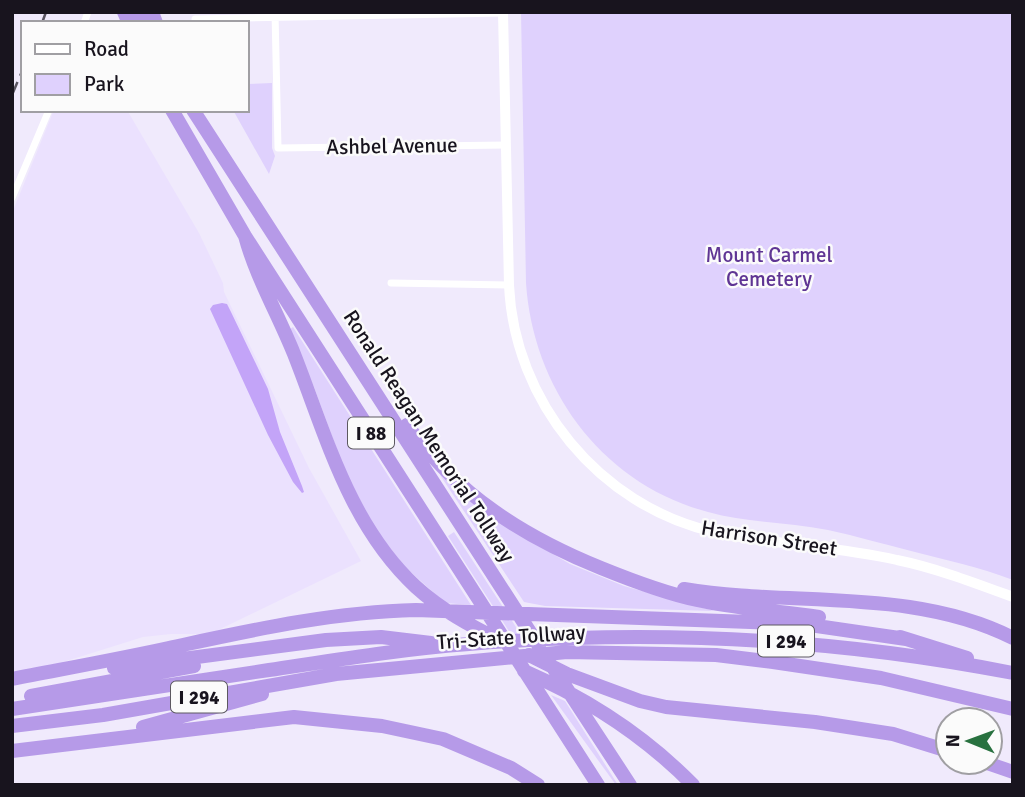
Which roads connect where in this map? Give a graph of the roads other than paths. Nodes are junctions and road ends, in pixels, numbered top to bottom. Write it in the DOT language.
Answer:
graph roads {
  1 [pos="503,13"];
  2 [pos="275,14"];
  3 [pos="195,19"];
  4 [pos="48,112"];
  5 [pos="173,112"];
  6 [pos="195,113"];
  7 [pos="506,145"];
  8 [pos="12,198"];
  9 [pos="245,236"];
  10 [pos="391,283"];
  11 [pos="509,285"];
  12 [pos="348,349"];
  13 [pos="609,572"];
  14 [pos="1013,597"];
  15 [pos="1013,638"];
  16 [pos="906,639"];
  17 [pos="298,644"];
  18 [pos="1012,673"];
  19 [pos="12,679"];
  20 [pos="309,679"];
  21 [pos="12,699"];
  22 [pos="12,709"];
  23 [pos="1013,709"];
  24 [pos="12,726"];
  25 [pos="102,739"];
  26 [pos="934,747"];
  27 [pos="16,750"];
  28 [pos="538,785"];
  29 [pos="598,785"];
  30 [pos="630,785"];
  31 [pos="693,785"];
  1 -- 2 [label="street"];
  1 -- 7 [label="main road, Harrison Street"];
  2 -- 3 [label="street"];
  2 -- 7 [label="street, Ashbel Avenue"];
  4 -- 8 [label="street"];
  5 -- 9 [label="highway, I 88"];
  6 -- 12 [label="highway, Ronald Reagan Memorial Tollway / I 88"];
  7 -- 11 [label="main road, Harrison Street"];
  9 -- 26 [label="highway"];
  9 -- 29 [label="highway, I 88"];
  10 -- 11 [label="street"];
  11 -- 14 [label="main road, Harrison Street"];
  12 -- 13 [label="highway"];
  12 -- 30 [label="highway, Ronald Reagan Memorial Tollway / I 88"];
  13 -- 15 [label="highway"];
  13 -- 16 [label="highway"];
  16 -- 18 [label="highway"];
  16 -- 19 [label="highway"];
  17 -- 19 [label="highway"];
  17 -- 21 [label="highway"];
  17 -- 31 [label="highway"];
  18 -- 22 [label="highway, Tri-State Tollway / I 294"];
  20 -- 23 [label="highway, Tri-State Tollway / I 294"];
  20 -- 24 [label="highway, Tri-State Tollway / I 294"];
  20 -- 25 [label="highway"];
  25 -- 27 [label="highway"];
  25 -- 28 [label="highway"];
}
